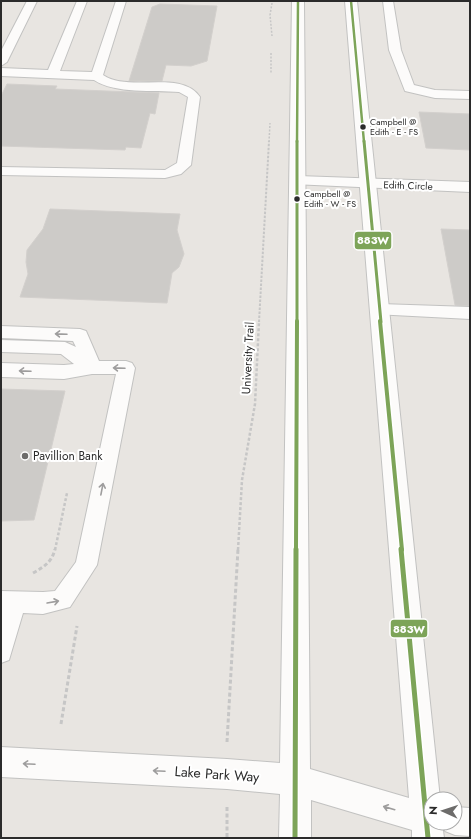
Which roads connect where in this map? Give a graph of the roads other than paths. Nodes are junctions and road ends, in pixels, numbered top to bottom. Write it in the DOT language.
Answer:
graph roads {
  1 [pos="32,1"];
  2 [pos="82,1"];
  3 [pos="121,1"];
  4 [pos="298,1"];
  5 [pos="351,1"];
  6 [pos="388,1"];
  7 [pos="1,62"];
  8 [pos="1,72"];
  9 [pos="53,74"];
  10 [pos="97,76"];
  11 [pos="470,95"];
  12 [pos="1,171"];
  13 [pos="298,181"];
  14 [pos="368,183"];
  15 [pos="470,187"];
  16 [pos="380,310"];
  17 [pos="470,313"];
  18 [pos="1,332"];
  19 [pos="1,346"];
  20 [pos="1,357"];
  21 [pos="92,367"];
  22 [pos="1,370"];
  23 [pos="1,382"];
  24 [pos="8,602"];
  25 [pos="1,652"];
  26 [pos="1,762"];
  27 [pos="296,780"];
  28 [pos="431,791"];
  29 [pos="423,820"];
  30 [pos="295,838"];
  1 -- 7 [label="lane"];
  2 -- 9 [label="lane"];
  3 -- 10 [label="lane"];
  4 -- 13 [label="main road"];
  5 -- 14 [label="main road"];
  6 -- 11 [label="lane"];
  8 -- 9 [label="lane"];
  9 -- 10 [label="lane"];
  10 -- 12 [label="lane"];
  13 -- 14 [label="main road, Edith Circle"];
  13 -- 27 [label="main road"];
  14 -- 15 [label="main road, Edith Circle"];
  14 -- 16 [label="main road"];
  16 -- 17 [label="lane"];
  16 -- 28 [label="main road"];
  21 -- 18 [label="lane, one-way"];
  19 -- 21 [label="lane"];
  20 -- 21 [label="lane"];
  21 -- 22 [label="lane, one-way"];
  21 -- 23 [label="lane"];
  24 -- 21 [label="lane, one-way"];
  24 -- 25 [label="lane"];
  27 -- 26 [label="main road, Lake Park Way, one-way"];
  29 -- 27 [label="main road, Lake Park Way, one-way"];
  27 -- 30 [label="main road"];
}
